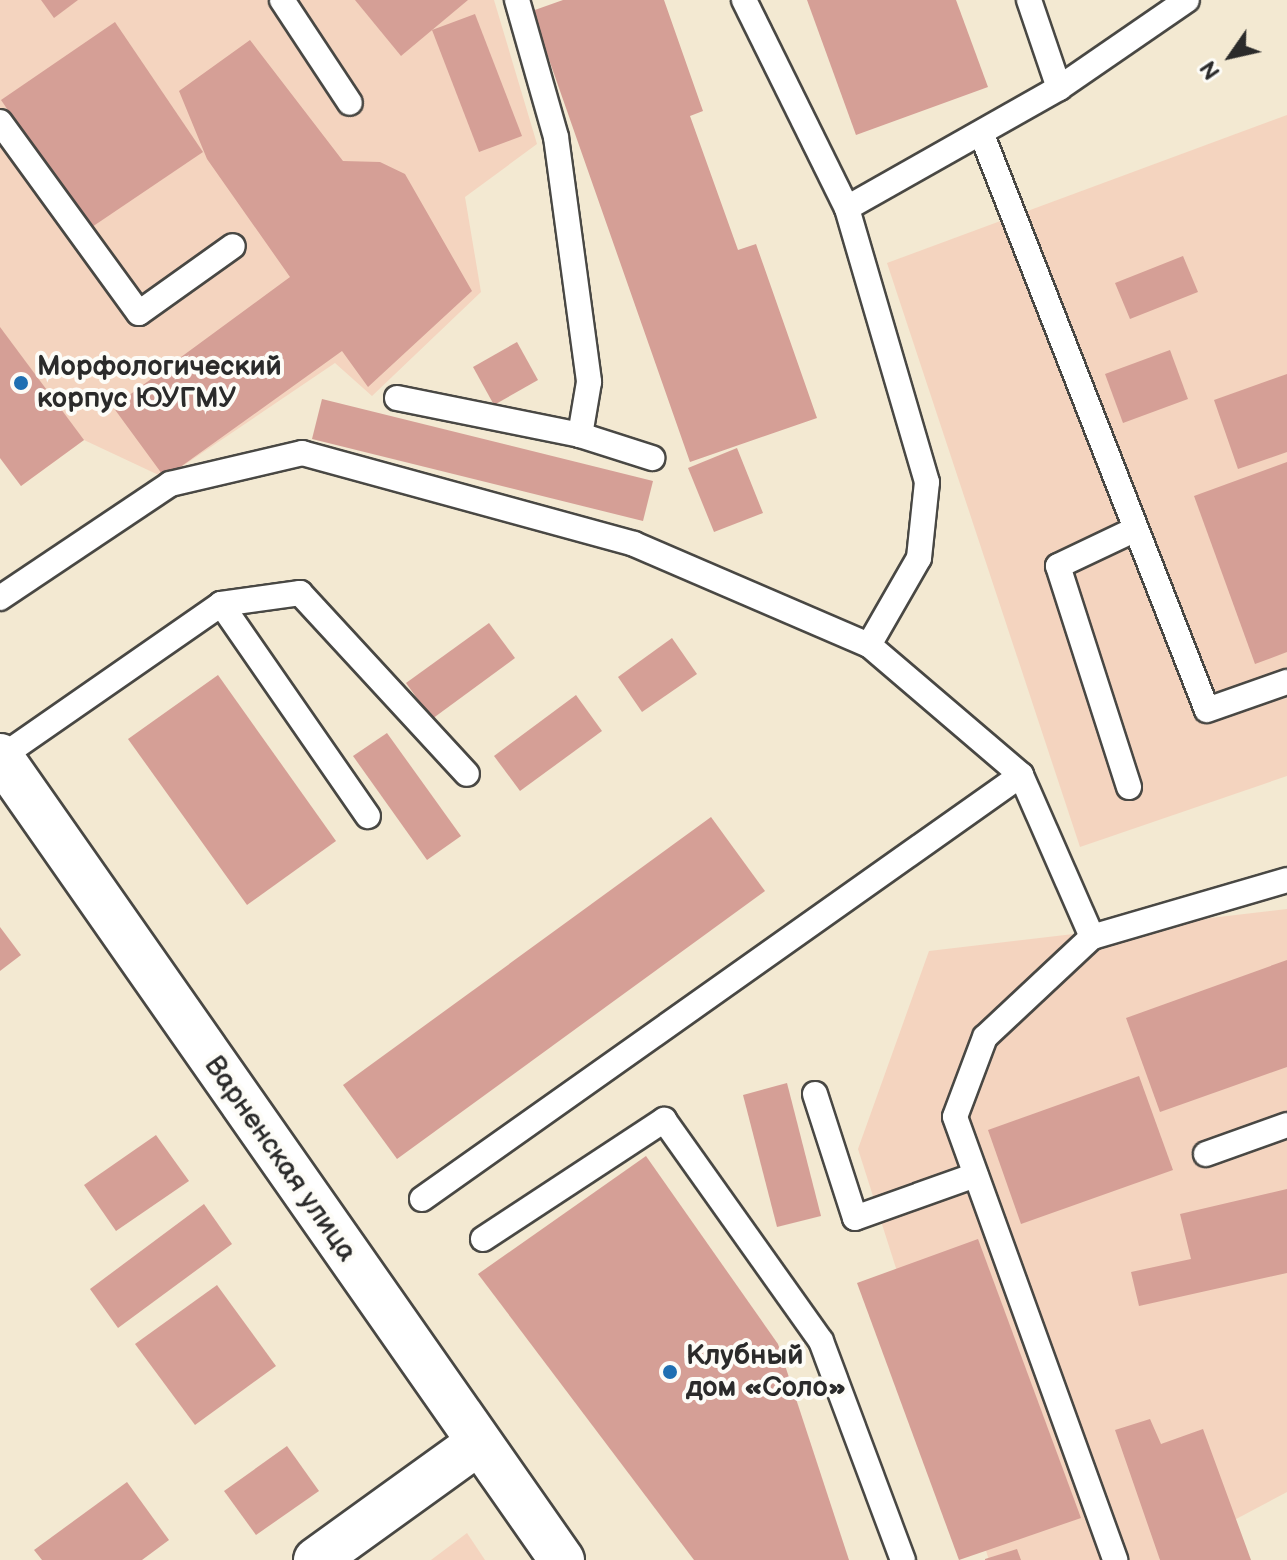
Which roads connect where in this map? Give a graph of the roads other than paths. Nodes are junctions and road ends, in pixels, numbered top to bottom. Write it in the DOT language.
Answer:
graph roads {
  1 [pos="282,0"];
  2 [pos="517,0"];
  3 [pos="744,0"];
  4 [pos="1029,0"];
  5 [pos="1187,0"];
  6 [pos="1059,88"];
  7 [pos="350,103"];
  8 [pos="0,122"];
  9 [pos="982,135"];
  10 [pos="847,208"];
  11 [pos="233,246"];
  12 [pos="397,398"];
  13 [pos="580,435"];
  14 [pos="652,458"];
  15 [pos="1136,529"];
  16 [pos="0,598"];
  17 [pos="221,604"];
  18 [pos="869,645"];
  19 [pos="1287,682"];
  20 [pos="0,757"];
  21 [pos="467,774"];
  22 [pos="1021,775"];
  23 [pos="1129,787"];
  24 [pos="368,816"];
  25 [pos="1287,880"];
  26 [pos="1092,937"];
  27 [pos="815,1094"];
  28 [pos="1287,1125"];
  29 [pos="1206,1154"];
  30 [pos="976,1175"];
  31 [pos="422,1199"];
  32 [pos="483,1239"];
  33 [pos="478,1443"];
  34 [pos="316,1560"];
  35 [pos="562,1560"];
  36 [pos="903,1560"];
  37 [pos="1115,1560"];
  1 -- 7 [label="lane"];
  2 -- 13 [label="lane"];
  3 -- 10 [label="lane"];
  4 -- 6 [label="lane"];
  5 -- 6 [label="lane"];
  6 -- 9 [label="lane"];
  8 -- 11 [label="lane"];
  9 -- 10 [label="lane"];
  9 -- 15 [label="lane"];
  10 -- 18 [label="lane"];
  12 -- 13 [label="lane"];
  13 -- 14 [label="lane"];
  15 -- 19 [label="lane"];
  15 -- 23 [label="lane"];
  16 -- 18 [label="lane"];
  17 -- 20 [label="lane"];
  17 -- 21 [label="lane"];
  17 -- 24 [label="lane"];
  18 -- 22 [label="lane"];
  20 -- 33 [label="street, Варненская улица"];
  22 -- 26 [label="lane"];
  22 -- 31 [label="lane"];
  25 -- 26 [label="lane"];
  26 -- 30 [label="lane"];
  27 -- 30 [label="lane"];
  28 -- 29 [label="lane"];
  30 -- 37 [label="lane"];
  32 -- 36 [label="lane"];
  33 -- 34 [label="street"];
  33 -- 35 [label="street, Варненская улица"];
}
